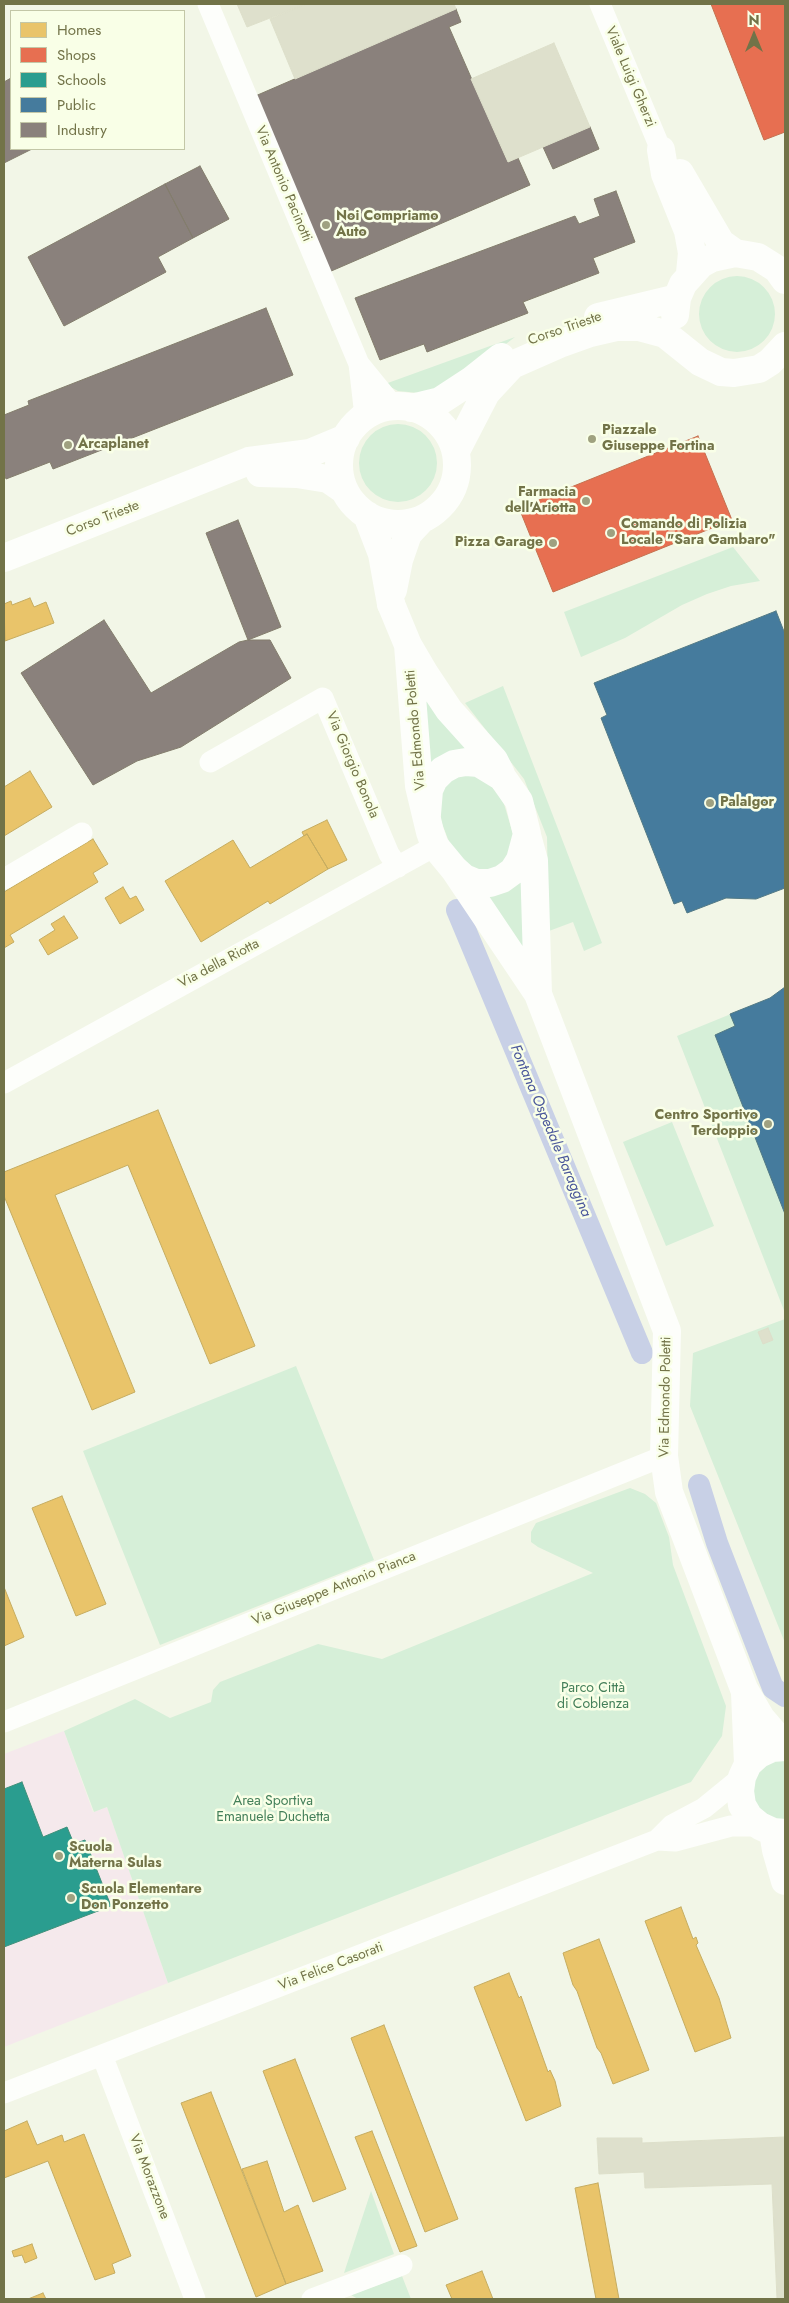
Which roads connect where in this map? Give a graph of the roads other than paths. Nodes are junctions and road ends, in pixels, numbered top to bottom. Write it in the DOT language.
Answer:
graph roads {
  1 [pos="208,4"];
  2 [pos="600,4"];
  3 [pos="661,150"];
  4 [pos="735,253"];
  5 [pos="783,271"];
  6 [pos="690,273"];
  7 [pos="677,298"];
  8 [pos="785,346"];
  9 [pos="684,347"];
  10 [pos="359,364"];
  11 [pos="402,407"];
  12 [pos="365,416"];
  13 [pos="346,438"];
  14 [pos="456,451"];
  15 [pos="202,481"];
  16 [pos="344,490"];
  17 [pos="367,515"];
  18 [pos="422,519"];
  19 [pos="4,558"];
  20 [pos="391,604"];
  21 [pos="408,644"];
  22 [pos="210,762"];
  23 [pos="502,777"];
  24 [pos="427,814"];
  25 [pos="82,833"];
  26 [pos="527,834"];
  27 [pos="435,846"];
  28 [pos="398,867"];
  29 [pos="454,869"];
  30 [pos="4,879"];
  31 [pos="538,994"];
  32 [pos="4,1083"];
  33 [pos="664,1456"];
  34 [pos="744,1689"];
  35 [pos="4,1722"];
  36 [pos="785,1747"];
  37 [pos="745,1770"];
  38 [pos="773,1830"];
  39 [pos="657,1840"];
  40 [pos="785,1882"];
  41 [pos="102,2055"];
  42 [pos="4,2093"];
  43 [pos="402,2265"];
  44 [pos="195,2299"];
  45 [pos="312,2299"];
  1 -- 10 [label="street, Via Antonio Pacinotti"];
  2 -- 3 [label="street, Viale Luigi Gherzi"];
  3 -- 4 [label="main road"];
  3 -- 6 [label="main road"];
  4 -- 5 [label="main road"];
  4 -- 6 [label="main road"];
  6 -- 7 [label="main road"];
  7 -- 9 [label="main road"];
  7 -- 11 [label="main road, Corso Trieste"];
  8 -- 9 [label="main road, Corso Trieste"];
  9 -- 14 [label="main road, Corso Trieste"];
  10 -- 11 [label="street, Via Antonio Pacinotti"];
  10 -- 12 [label="street, Via Antonio Pacinotti"];
  11 -- 12 [label="main road"];
  11 -- 14 [label="main road"];
  12 -- 13 [label="main road"];
  13 -- 15 [label="main road, Corso Trieste"];
  13 -- 16 [label="main road"];
  14 -- 18 [label="main road"];
  15 -- 16 [label="main road, Corso Trieste"];
  15 -- 19 [label="main road, Corso Trieste"];
  16 -- 17 [label="main road"];
  17 -- 18 [label="main road"];
  17 -- 20 [label="main road, Via Edmondo Poletti"];
  18 -- 20 [label="main road"];
  20 -- 21 [label="main road, Via Edmondo Poletti"];
  21 -- 23 [label="main road, Via Edmondo Poletti"];
  21 -- 24 [label="main road, Via Edmondo Poletti"];
  22 -- 28 [label="street, Via Giorgio Bonola"];
  23 -- 24 [label="main road"];
  23 -- 26 [label="main road"];
  24 -- 27 [label="main road"];
  25 -- 30 [label="street"];
  26 -- 29 [label="main road"];
  26 -- 31 [label="main road, Via Edmondo Poletti"];
  27 -- 28 [label="street, Via della Riotta"];
  27 -- 29 [label="main road"];
  28 -- 32 [label="street, Via della Riotta"];
  29 -- 31 [label="main road, Via Edmondo Poletti"];
  31 -- 33 [label="main road, Via Edmondo Poletti"];
  33 -- 34 [label="main road, Via Edmondo Poletti"];
  33 -- 35 [label="street, Via Giuseppe Antonio Pianca"];
  34 -- 36 [label="main road, Via Edmondo Poletti"];
  34 -- 37 [label="main road, Via Edmondo Poletti"];
  36 -- 37 [label="main road"];
  37 -- 38 [label="main road, Via Edmondo Poletti"];
  37 -- 39 [label="street"];
  38 -- 39 [label="street"];
  38 -- 40 [label="main road"];
  39 -- 41 [label="street, Via Felice Casorati"];
  41 -- 42 [label="street, Via Felice Casorati"];
  41 -- 44 [label="street, Via Morazzone"];
  43 -- 45 [label="street"];
}
